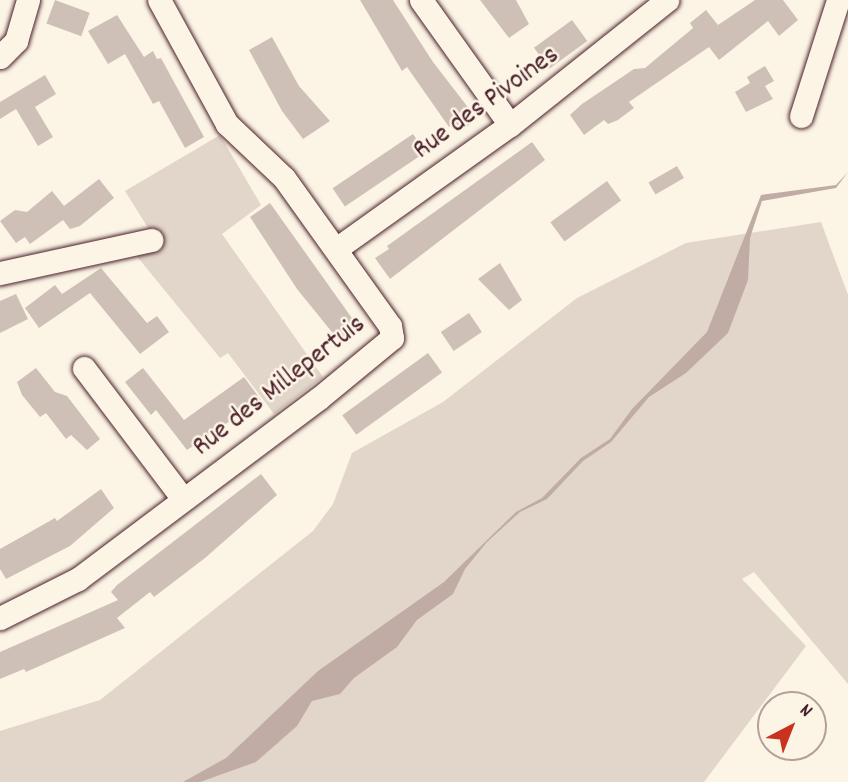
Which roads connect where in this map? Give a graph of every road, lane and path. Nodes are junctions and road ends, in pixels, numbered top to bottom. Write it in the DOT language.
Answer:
graph roads {
  1 [pos="28,0"];
  2 [pos="159,0"];
  3 [pos="421,0"];
  4 [pos="667,0"];
  5 [pos="838,0"];
  6 [pos="0,57"];
  7 [pos="801,116"];
  8 [pos="510,125"];
  9 [pos="151,240"];
  10 [pos="336,249"];
  11 [pos="0,274"];
  12 [pos="84,368"];
  13 [pos="184,499"];
  14 [pos="0,618"];
  1 -- 6 [label="street"];
  2 -- 10 [label="street, Rue des Millepertuis"];
  3 -- 8 [label="street"];
  4 -- 8 [label="street, Rue des Pivoines"];
  5 -- 7 [label="street"];
  8 -- 10 [label="street, Rue des Pivoines"];
  9 -- 11 [label="street"];
  10 -- 13 [label="street, Rue des Millepertuis"];
  12 -- 13 [label="street"];
  13 -- 14 [label="street, Rue des Millepertuis"];
}
